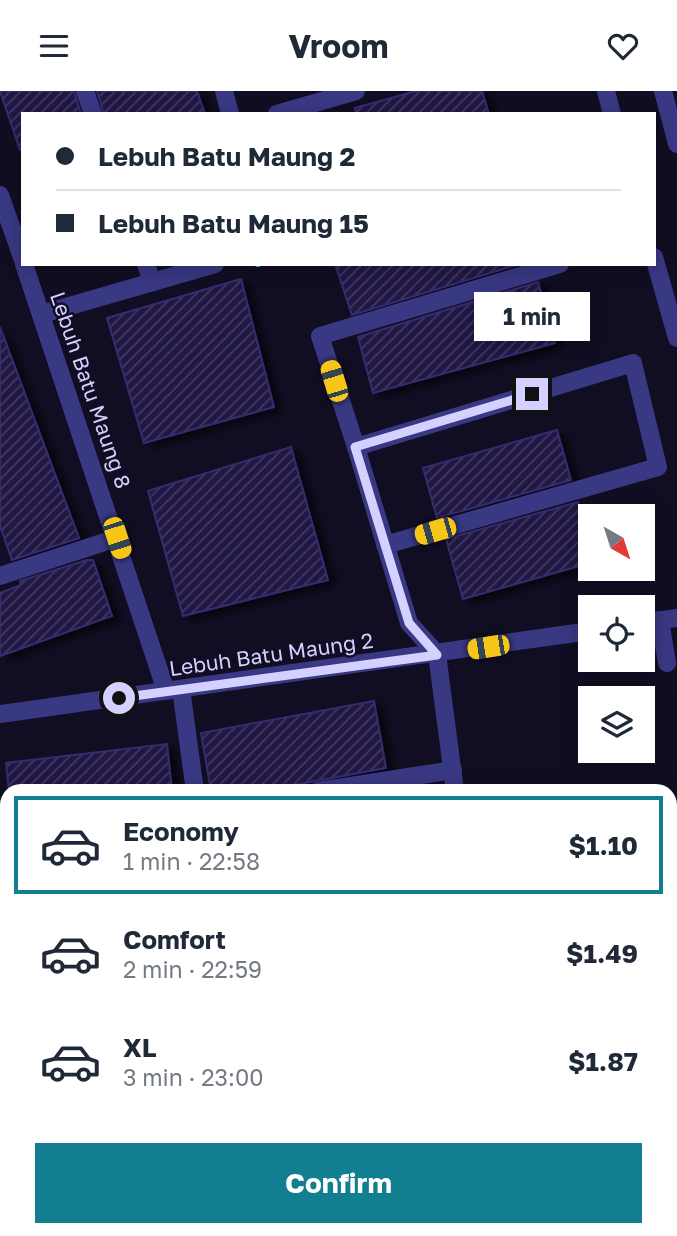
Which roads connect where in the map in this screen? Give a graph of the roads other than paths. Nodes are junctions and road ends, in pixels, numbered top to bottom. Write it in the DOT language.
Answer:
graph roads {
  1 [pos="85,91"];
  2 [pos="224,91"];
  3 [pos="356,91"];
  4 [pos="606,91"];
  5 [pos="663,91"];
  6 [pos="92,112"];
  7 [pos="229,112"];
  8 [pos="284,112"];
  9 [pos="611,112"];
  10 [pos="677,144"];
  11 [pos="0,195"];
  12 [pos="4,218"];
  13 [pos="21,255"];
  14 [pos="656,262"];
  15 [pos="25,266"];
  16 [pos="147,266"];
  17 [pos="208,266"];
  18 [pos="553,266"];
  19 [pos="152,282"];
  20 [pos="672,298"];
  21 [pos="42,314"];
  22 [pos="676,330"];
  23 [pos="355,447"];
  24 [pos="117,538"];
  25 [pos="385,545"];
  26 [pos="2,571"];
  27 [pos="660,620"];
  28 [pos="578,633"];
  29 [pos="437,655"];
  30 [pos="667,663"];
  31 [pos="174,690"];
  32 [pos="0,714"];
  33 [pos="453,770"];
  34 [pos="194,784"];
  35 [pos="363,784"];
  36 [pos="454,784"];
  1 -- 6 [label="street"];
  2 -- 7 [label="street"];
  3 -- 8 [label="street"];
  4 -- 9 [label="street"];
  5 -- 10 [label="street"];
  11 -- 12 [label="street, Lebuh Batu Maung 8"];
  12 -- 13 [label="street, Lebuh Batu Maung 8"];
  14 -- 20 [label="street"];
  15 -- 21 [label="street, Lebuh Batu Maung 8"];
  16 -- 19 [label="street"];
  17 -- 19 [label="street"];
  18 -- 23 [label="street"];
  19 -- 21 [label="street"];
  20 -- 22 [label="street"];
  21 -- 24 [label="street, Lebuh Batu Maung 8"];
  23 -- 25 [label="street"];
  23 -- 25 [label="street"];
  24 -- 26 [label="street"];
  24 -- 31 [label="street, Lebuh Batu Maung 8"];
  25 -- 29 [label="street"];
  27 -- 30 [label="street"];
  28 -- 29 [label="street, Lebuh Batu Maung 2"];
  29 -- 31 [label="street, Lebuh Batu Maung 2"];
  29 -- 33 [label="street"];
  31 -- 32 [label="street, Lebuh Batu Maung 2"];
  31 -- 34 [label="street, Lebuh Batu Maung 8"];
  33 -- 35 [label="street"];
  33 -- 36 [label="street"];
}
